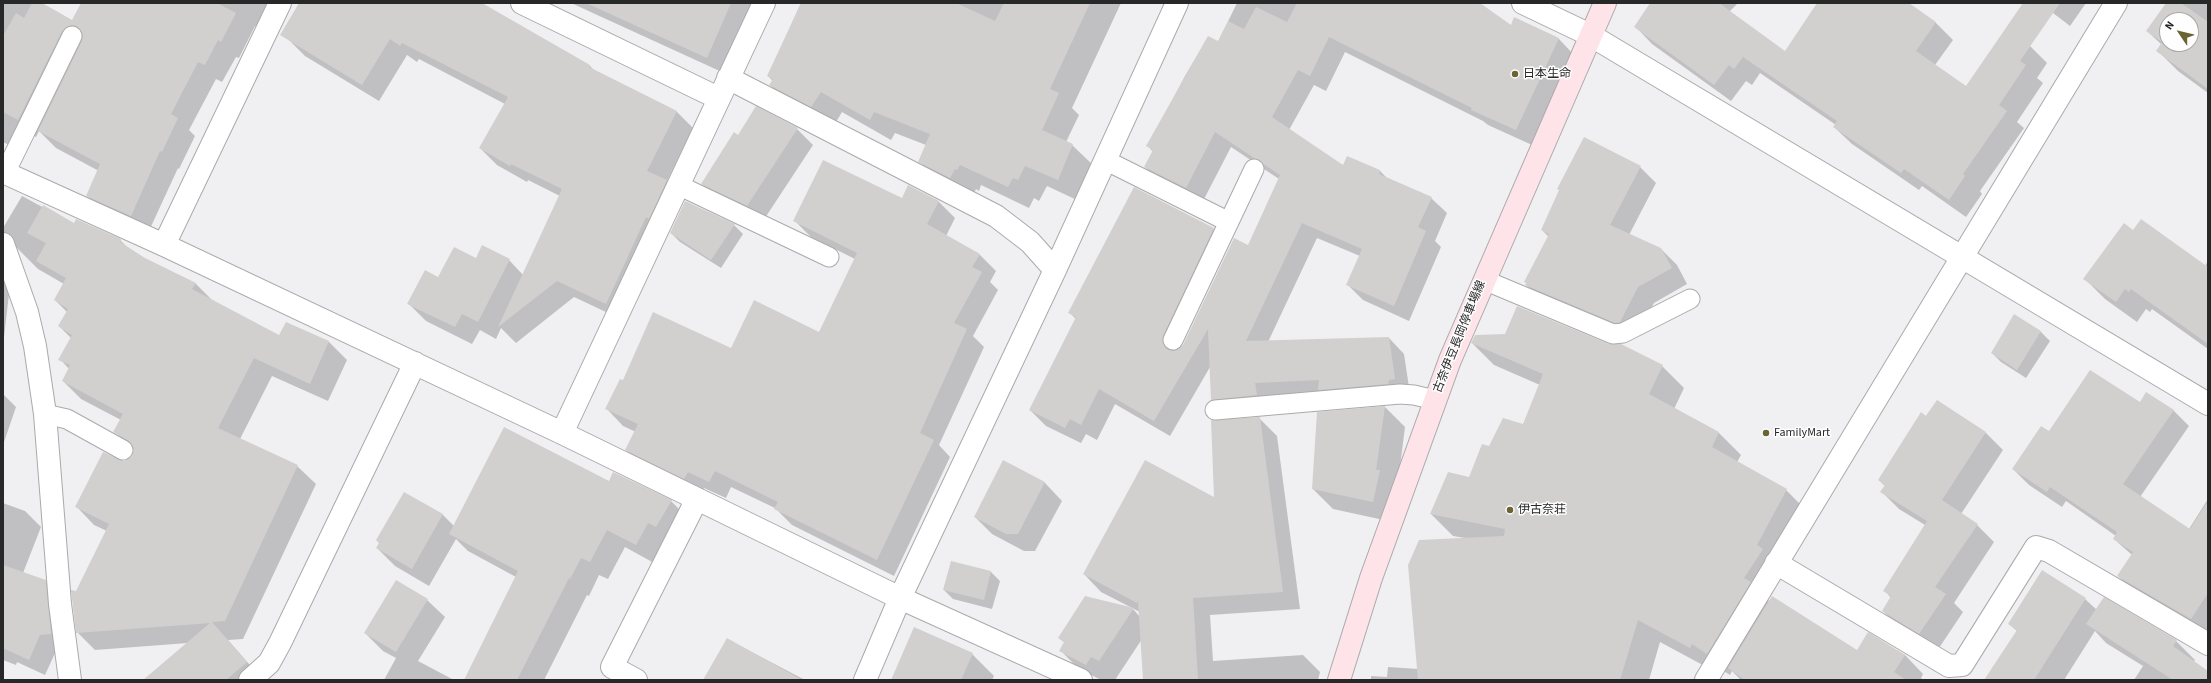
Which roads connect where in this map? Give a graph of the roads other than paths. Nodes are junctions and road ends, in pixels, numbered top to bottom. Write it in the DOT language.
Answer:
graph roads {
  1 [pos="280,3"];
  2 [pos="522,3"];
  3 [pos="764,3"];
  4 [pos="1178,3"];
  5 [pos="1523,3"];
  6 [pos="1605,3"];
  7 [pos="2116,3"];
  8 [pos="1590,35"];
  9 [pos="72,36"];
  10 [pos="728,78"];
  11 [pos="718,98"];
  12 [pos="1105,160"];
  13 [pos="1254,169"];
  14 [pos="4,173"];
  15 [pos="678,185"];
  16 [pos="1229,222"];
  17 [pos="3,244"];
  18 [pos="164,245"];
  19 [pos="829,257"];
  20 [pos="1962,257"];
  21 [pos="1055,270"];
  22 [pos="1484,280"];
  23 [pos="1690,299"];
  24 [pos="1173,340"];
  25 [pos="414,363"];
  26 [pos="1435,400"];
  27 [pos="2208,404"];
  28 [pos="1215,410"];
  29 [pos="45,414"];
  30 [pos="562,433"];
  31 [pos="123,450"];
  32 [pos="697,499"];
  33 [pos="1776,563"];
  34 [pos="900,598"];
  35 [pos="2208,644"];
  36 [pos="70,680"];
  37 [pos="250,680"];
  38 [pos="636,680"];
  39 [pos="865,680"];
  40 [pos="1081,680"];
  41 [pos="1339,680"];
  42 [pos="1706,680"];
  1 -- 18 [label="street"];
  2 -- 11 [label="street"];
  3 -- 10 [label="street"];
  4 -- 12 [label="street"];
  5 -- 8 [label="street"];
  6 -- 8 [label="main road, 古奈伊豆長岡停車場線"];
  7 -- 20 [label="street"];
  8 -- 20 [label="street"];
  8 -- 22 [label="main road, 古奈伊豆長岡停車場線"];
  9 -- 14 [label="lane"];
  10 -- 11 [label="street"];
  10 -- 21 [label="street"];
  11 -- 15 [label="street"];
  12 -- 16 [label="lane"];
  12 -- 21 [label="street"];
  13 -- 16 [label="lane"];
  14 -- 18 [label="street"];
  15 -- 19 [label="lane"];
  15 -- 30 [label="street"];
  16 -- 24 [label="lane"];
  17 -- 29 [label="street"];
  18 -- 25 [label="street"];
  20 -- 27 [label="street"];
  20 -- 33 [label="street"];
  21 -- 34 [label="street"];
  22 -- 23 [label="lane"];
  22 -- 26 [label="main road, 古奈伊豆長岡停車場線"];
  25 -- 30 [label="street"];
  25 -- 37 [label="street"];
  26 -- 28 [label="lane"];
  26 -- 41 [label="main road, 古奈伊豆長岡停車場線"];
  29 -- 31 [label="lane"];
  29 -- 36 [label="street"];
  30 -- 32 [label="street"];
  32 -- 34 [label="street"];
  32 -- 38 [label="street"];
  33 -- 35 [label="street"];
  33 -- 42 [label="street"];
  34 -- 39 [label="street"];
  34 -- 40 [label="street"];
}
